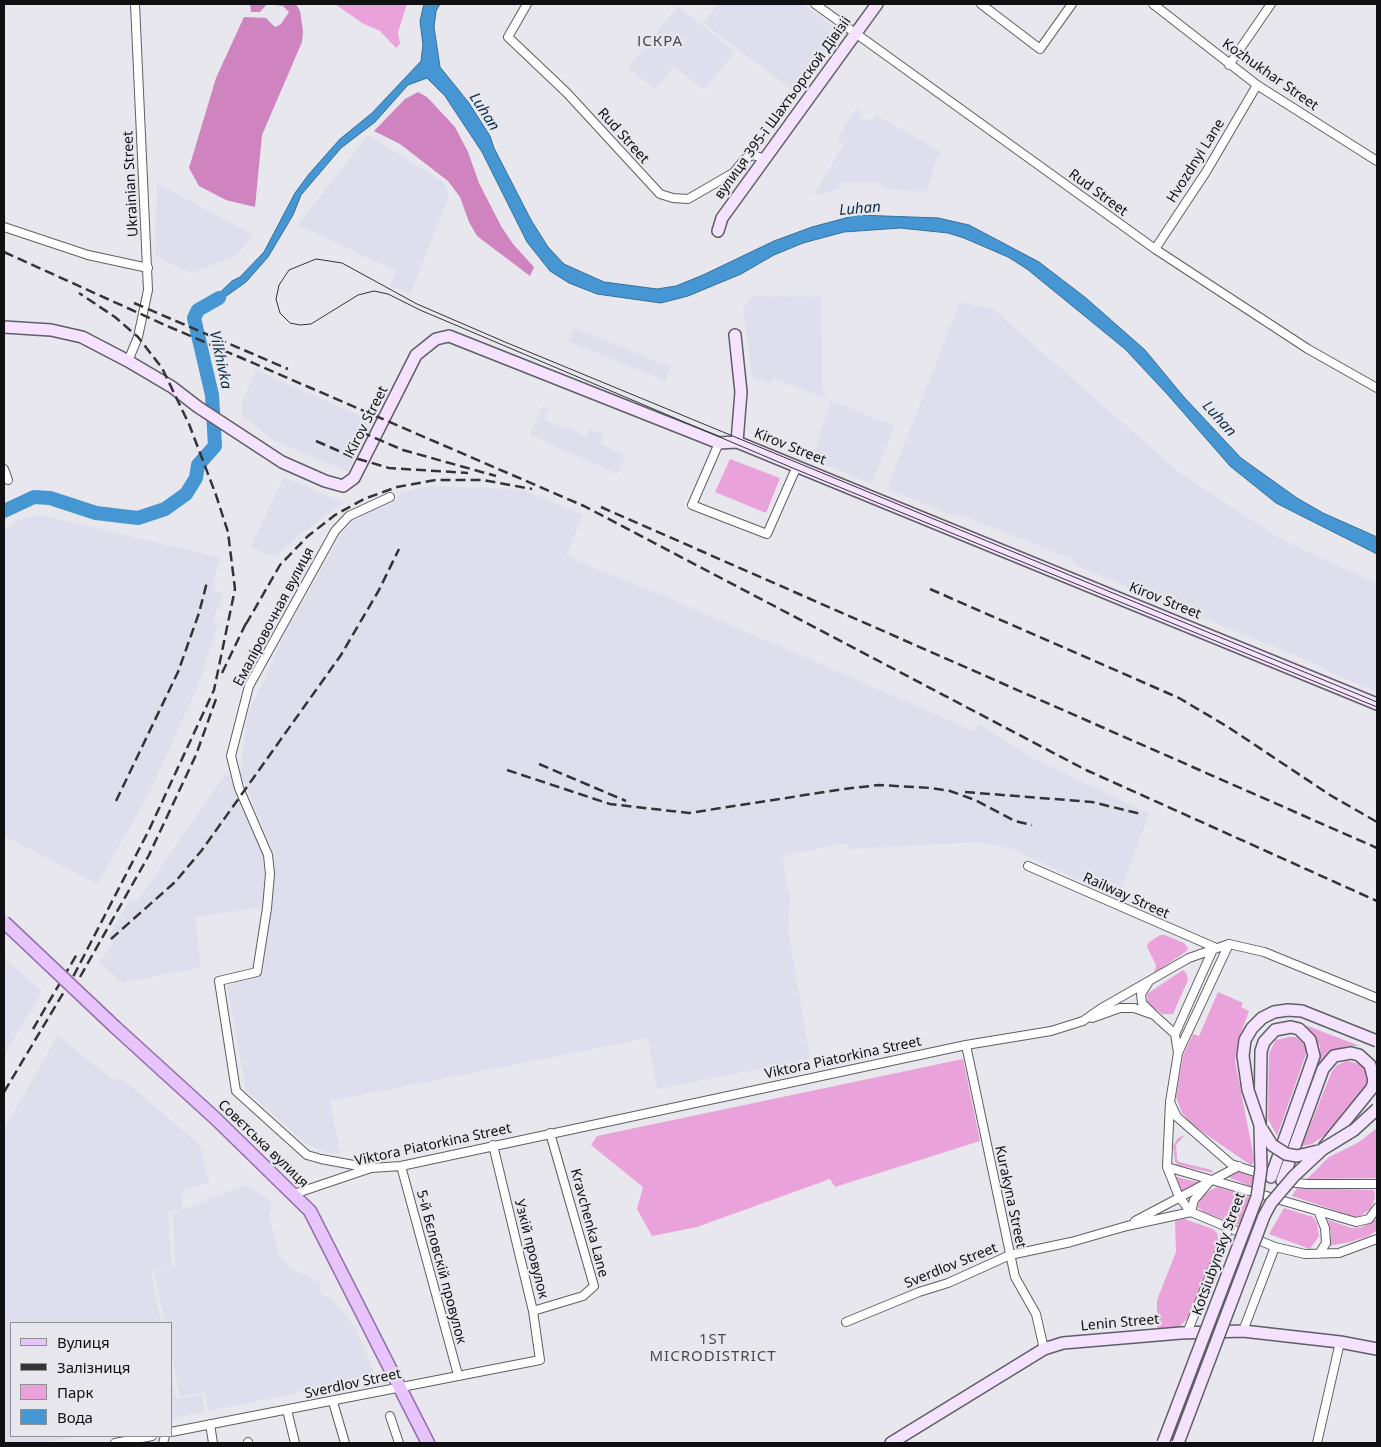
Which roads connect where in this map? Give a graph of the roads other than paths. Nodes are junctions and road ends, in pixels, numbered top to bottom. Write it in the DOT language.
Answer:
graph roads {
  1 [pos="135,4"];
  2 [pos="528,4"];
  3 [pos="815,4"];
  4 [pos="876,4"];
  5 [pos="981,4"];
  6 [pos="1072,4"];
  7 [pos="1152,4"];
  8 [pos="1271,4"];
  9 [pos="856,34"];
  10 [pos="1230,65"];
  11 [pos="1257,85"];
  12 [pos="765,159"];
  13 [pos="1377,162"];
  14 [pos="4,227"];
  15 [pos="718,231"];
  16 [pos="1155,249"];
  17 [pos="148,268"];
  18 [pos="4,326"];
  19 [pos="734,335"];
  20 [pos="128,360"];
  21 [pos="1377,388"];
  22 [pos="737,442"];
  23 [pos="719,443"];
  24 [pos="797,466"];
  25 [pos="4,469"];
  26 [pos="8,480"];
  27 [pos="390,496"];
  28 [pos="1377,704"];
  29 [pos="1028,866"];
  30 [pos="4,922"];
  31 [pos="1229,944"];
  32 [pos="1214,947"];
  33 [pos="1149,981"];
  34 [pos="1377,998"];
  35 [pos="1154,1015"];
  36 [pos="1083,1021"];
  37 [pos="1175,1034"];
  38 [pos="1377,1041"];
  39 [pos="966,1044"];
  40 [pos="1178,1053"];
  41 [pos="1170,1102"];
  42 [pos="1377,1109"];
  43 [pos="1260,1126"];
  44 [pos="550,1132"];
  45 [pos="493,1145"];
  46 [pos="1323,1149"];
  47 [pos="401,1166"];
  48 [pos="1239,1166"];
  49 [pos="1166,1167"];
  50 [pos="371,1168"];
  51 [pos="1276,1179"];
  52 [pos="1211,1180"];
  53 [pos="1377,1184"];
  54 [pos="294,1194"];
  55 [pos="1179,1197"];
  56 [pos="1377,1208"];
  57 [pos="1191,1212"];
  58 [pos="1319,1213"];
  59 [pos="1127,1226"];
  60 [pos="1229,1228"];
  61 [pos="1377,1239"];
  62 [pos="1275,1247"];
  63 [pos="1319,1254"];
  64 [pos="1010,1255"];
  65 [pos="533,1311"];
  66 [pos="846,1322"];
  67 [pos="1243,1331"];
  68 [pos="1187,1333"];
  69 [pos="1340,1342"];
  70 [pos="1044,1349"];
  71 [pos="1377,1349"];
  72 [pos="540,1360"];
  73 [pos="458,1374"];
  74 [pos="400,1387"];
  75 [pos="333,1402"];
  76 [pos="287,1410"];
  77 [pos="390,1416"];
  78 [pos="210,1424"];
  79 [pos="172,1432"];
  80 [pos="147,1437"];
  81 [pos="115,1443"];
  82 [pos="213,1443"];
  83 [pos="295,1443"];
  84 [pos="345,1443"];
  85 [pos="399,1443"];
  86 [pos="428,1443"];
  87 [pos="891,1443"];
  88 [pos="1163,1443"];
  89 [pos="1178,1443"];
  90 [pos="1317,1443"];
  1 -- 17 [label="street, Ukrainian Street"];
  2 -- 12 [label="street, Rud Street"];
  3 -- 9 [label="street, Rud Street"];
  4 -- 9 [label="street, вулиця 395-ї Шахтьорской Дівізіі"];
  5 -- 6 [label="street"];
  7 -- 10 [label="street, Kozhukhar Street"];
  8 -- 10 [label="street"];
  9 -- 12 [label="street, вулиця 395-ї Шахтьорской Дівізіі"];
  9 -- 16 [label="street, Rud Street"];
  10 -- 11 [label="street, Kozhukhar Street"];
  11 -- 13 [label="street, Kozhukhar Street"];
  11 -- 16 [label="street, Hvozdnyi Lane"];
  12 -- 15 [label="street, вулиця 395-ї Шахтьорской Дівізіі"];
  14 -- 17 [label="street"];
  16 -- 21 [label="street, Rud Street"];
  17 -- 20 [label="street, Ukrainian Street"];
  18 -- 20 [label="street"];
  19 -- 22 [label="street"];
  20 -- 23 [label="street, Kirov Street"];
  22 -- 23 [label="street, Kirov Street"];
  22 -- 24 [label="street, Kirov Street"];
  23 -- 24 [label="street"];
  24 -- 28 [label="street, Kirov Street"];
  25 -- 26 [label="street"];
  27 -- 50 [label="street, Емаліровочная вулиця"];
  29 -- 32 [label="street, Railway Street"];
  30 -- 54 [label="main road, Совєтська вулиця, bridge"];
  31 -- 32 [label="street, Viktora Piatorkina Street"];
  31 -- 34 [label="street, Viktora Piatorkina Street"];
  31 -- 40 [label="street"];
  32 -- 33 [label="street, Viktora Piatorkina Street"];
  32 -- 37 [label="street"];
  33 -- 35 [label="street"];
  33 -- 36 [label="street, Viktora Piatorkina Street"];
  35 -- 36 [label="street"];
  35 -- 37 [label="street"];
  36 -- 39 [label="street, Viktora Piatorkina Street"];
  37 -- 40 [label="street"];
  38 -- 43 [label="street, Kotsiubynsky Street, bridge"];
  39 -- 44 [label="street, Viktora Piatorkina Street"];
  39 -- 64 [label="street, Kurakyna Street"];
  40 -- 41 [label="street"];
  41 -- 48 [label="street"];
  41 -- 49 [label="street"];
  42 -- 46 [label="street, Kotsiubynsky Street, bridge"];
  43 -- 46 [label="street, bridge"];
  43 -- 51 [label="street"];
  43 -- 88 [label="street, Kotsiubynsky Street, bridge"];
  44 -- 45 [label="street, Viktora Piatorkina Street"];
  44 -- 65 [label="street, Kravchenka Lane"];
  45 -- 47 [label="street, Viktora Piatorkina Street"];
  45 -- 65 [label="street, Узкій провулок"];
  46 -- 51 [label="street"];
  46 -- 89 [label="street, Kotsiubynsky Street, bridge"];
  47 -- 50 [label="street, Viktora Piatorkina Street"];
  47 -- 73 [label="street, 5-й Бєловскій провулок"];
  48 -- 51 [label="street"];
  48 -- 52 [label="street"];
  49 -- 52 [label="street"];
  49 -- 55 [label="street"];
  50 -- 54 [label="street, Viktora Piatorkina Street"];
  51 -- 53 [label="street"];
  52 -- 55 [label="street"];
  52 -- 57 [label="street"];
  52 -- 58 [label="street"];
  54 -- 74 [label="main road, Совєтська вулиця"];
  55 -- 57 [label="street"];
  55 -- 59 [label="street"];
  56 -- 58 [label="street"];
  57 -- 59 [label="street"];
  57 -- 60 [label="street"];
  58 -- 63 [label="street"];
  59 -- 64 [label="street, Sverdlov Street"];
  60 -- 62 [label="street"];
  60 -- 68 [label="street"];
  61 -- 63 [label="street"];
  62 -- 63 [label="street"];
  62 -- 67 [label="street"];
  64 -- 66 [label="street, Sverdlov Street"];
  64 -- 70 [label="street, Kurakyna Street"];
  65 -- 72 [label="street, Узкій провулок"];
  67 -- 68 [label="street, Lenin Street"];
  67 -- 69 [label="street, Lenin Street"];
  68 -- 70 [label="street, Lenin Street"];
  69 -- 71 [label="street, Lenin Street"];
  69 -- 90 [label="street"];
  70 -- 87 [label="street, Lenin Street"];
  72 -- 73 [label="street, Sverdlov Street"];
  73 -- 74 [label="street, Sverdlov Street"];
  74 -- 75 [label="street, Sverdlov Street"];
  74 -- 86 [label="main road, Совєтська вулиця"];
  75 -- 76 [label="street, Sverdlov Street"];
  75 -- 84 [label="street"];
  76 -- 78 [label="street, Sverdlov Street"];
  76 -- 83 [label="street"];
  77 -- 85 [label="street"];
  78 -- 79 [label="street, Sverdlov Street"];
  78 -- 82 [label="street"];
  80 -- 81 [label="street"];
}
